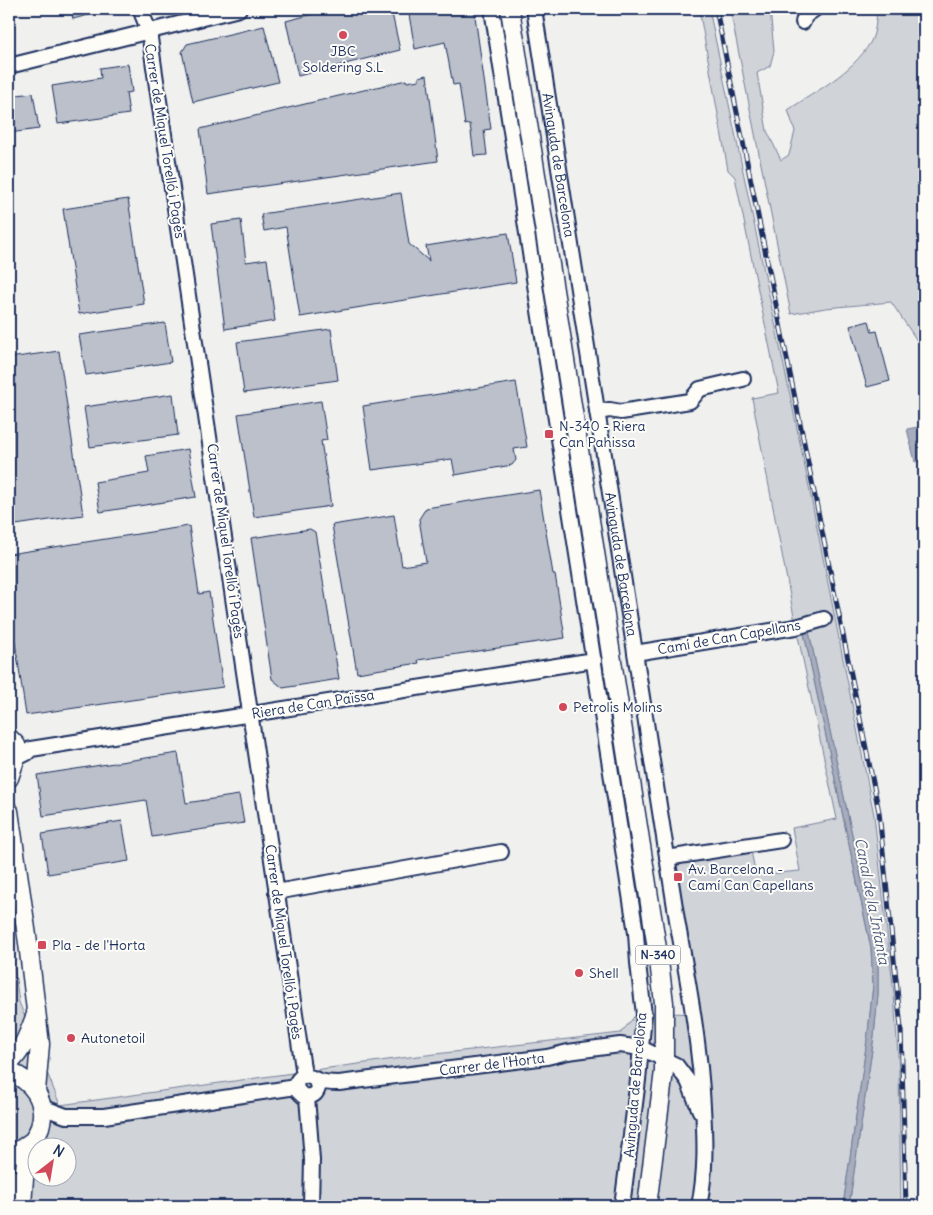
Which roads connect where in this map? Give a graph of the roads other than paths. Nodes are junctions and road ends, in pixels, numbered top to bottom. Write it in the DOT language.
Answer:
graph roads {
  1 [pos="140,9"];
  2 [pos="239,9"];
  3 [pos="492,9"];
  4 [pos="510,9"];
  5 [pos="534,9"];
  6 [pos="815,9"];
  7 [pos="803,22"];
  8 [pos="149,31"];
  9 [pos="9,66"];
  10 [pos="743,379"];
  11 [pos="597,412"];
  12 [pos="824,619"];
  13 [pos="635,653"];
  14 [pos="594,660"];
  15 [pos="250,714"];
  16 [pos="11,749"];
  17 [pos="9,778"];
  18 [pos="9,811"];
  19 [pos="780,840"];
  20 [pos="501,852"];
  21 [pos="642,852"];
  22 [pos="667,858"];
  23 [pos="276,892"];
  24 [pos="636,934"];
  25 [pos="36,1014"];
  26 [pos="641,1048"];
  27 [pos="664,1059"];
  28 [pos="9,1063"];
  29 [pos="9,1072"];
  30 [pos="310,1077"];
  31 [pos="296,1087"];
  32 [pos="307,1097"];
  33 [pos="39,1099"];
  34 [pos="704,1122"];
  35 [pos="33,1138"];
  36 [pos="28,1144"];
  37 [pos="28,1152"];
  38 [pos="9,1154"];
  39 [pos="9,1178"];
  40 [pos="699,1203"];
  41 [pos="22,1206"];
  42 [pos="311,1206"];
  43 [pos="622,1206"];
  44 [pos="647,1206"];
  1 -- 8 [label="street, Carrer de Miquel Torelló i Pagès"];
  2 -- 8 [label="street"];
  3 -- 14 [label="street, Avinguda de Barcelona"];
  4 -- 21 [label="main road, Avinguda de Barcelona / N-340"];
  5 -- 11 [label="street, Avinguda de Barcelona"];
  6 -- 7 [label="street"];
  8 -- 9 [label="street"];
  8 -- 15 [label="street, Carrer de Miquel Torelló i Pagès"];
  10 -- 11 [label="street"];
  11 -- 13 [label="street, Avinguda de Barcelona"];
  12 -- 13 [label="street, Camí de Can Capellans"];
  13 -- 22 [label="street, Avinguda de Barcelona"];
  14 -- 15 [label="street, Riera de Can Païssa"];
  14 -- 24 [label="street, Avinguda de Barcelona"];
  15 -- 16 [label="street, Riera de Can Païssa"];
  15 -- 23 [label="street, Carrer de Miquel Torelló i Pagès"];
  16 -- 17 [label="main road"];
  18 -- 25 [label="main road"];
  19 -- 22 [label="street"];
  20 -- 23 [label="street"];
  21 -- 24 [label="street, Avinguda de Barcelona"];
  21 -- 27 [label="main road, Avinguda de Barcelona / N-340"];
  22 -- 34 [label="street, Avinguda de Barcelona"];
  23 -- 30 [label="street, Carrer de Miquel Torelló i Pagès"];
  24 -- 26 [label="street, Avinguda de Barcelona"];
  25 -- 28 [label="main road"];
  25 -- 33 [label="main road"];
  26 -- 27 [label="street, Carrer de l'Horta"];
  26 -- 30 [label="street, Carrer de l'Horta"];
  26 -- 43 [label="street, Avinguda de Barcelona"];
  27 -- 34 [label="street, Avinguda de Barcelona"];
  27 -- 44 [label="main road, Avinguda de Barcelona / N-340"];
  29 -- 33 [label="main road"];
  30 -- 31 [label="street"];
  30 -- 32 [label="street"];
  31 -- 32 [label="street"];
  31 -- 33 [label="street"];
  32 -- 42 [label="street"];
  33 -- 35 [label="main road"];
  34 -- 40 [label="street, Avinguda de Barcelona"];
  36 -- 38 [label="main road"];
  37 -- 41 [label="main road"];
  39 -- 41 [label="main road"];
}
